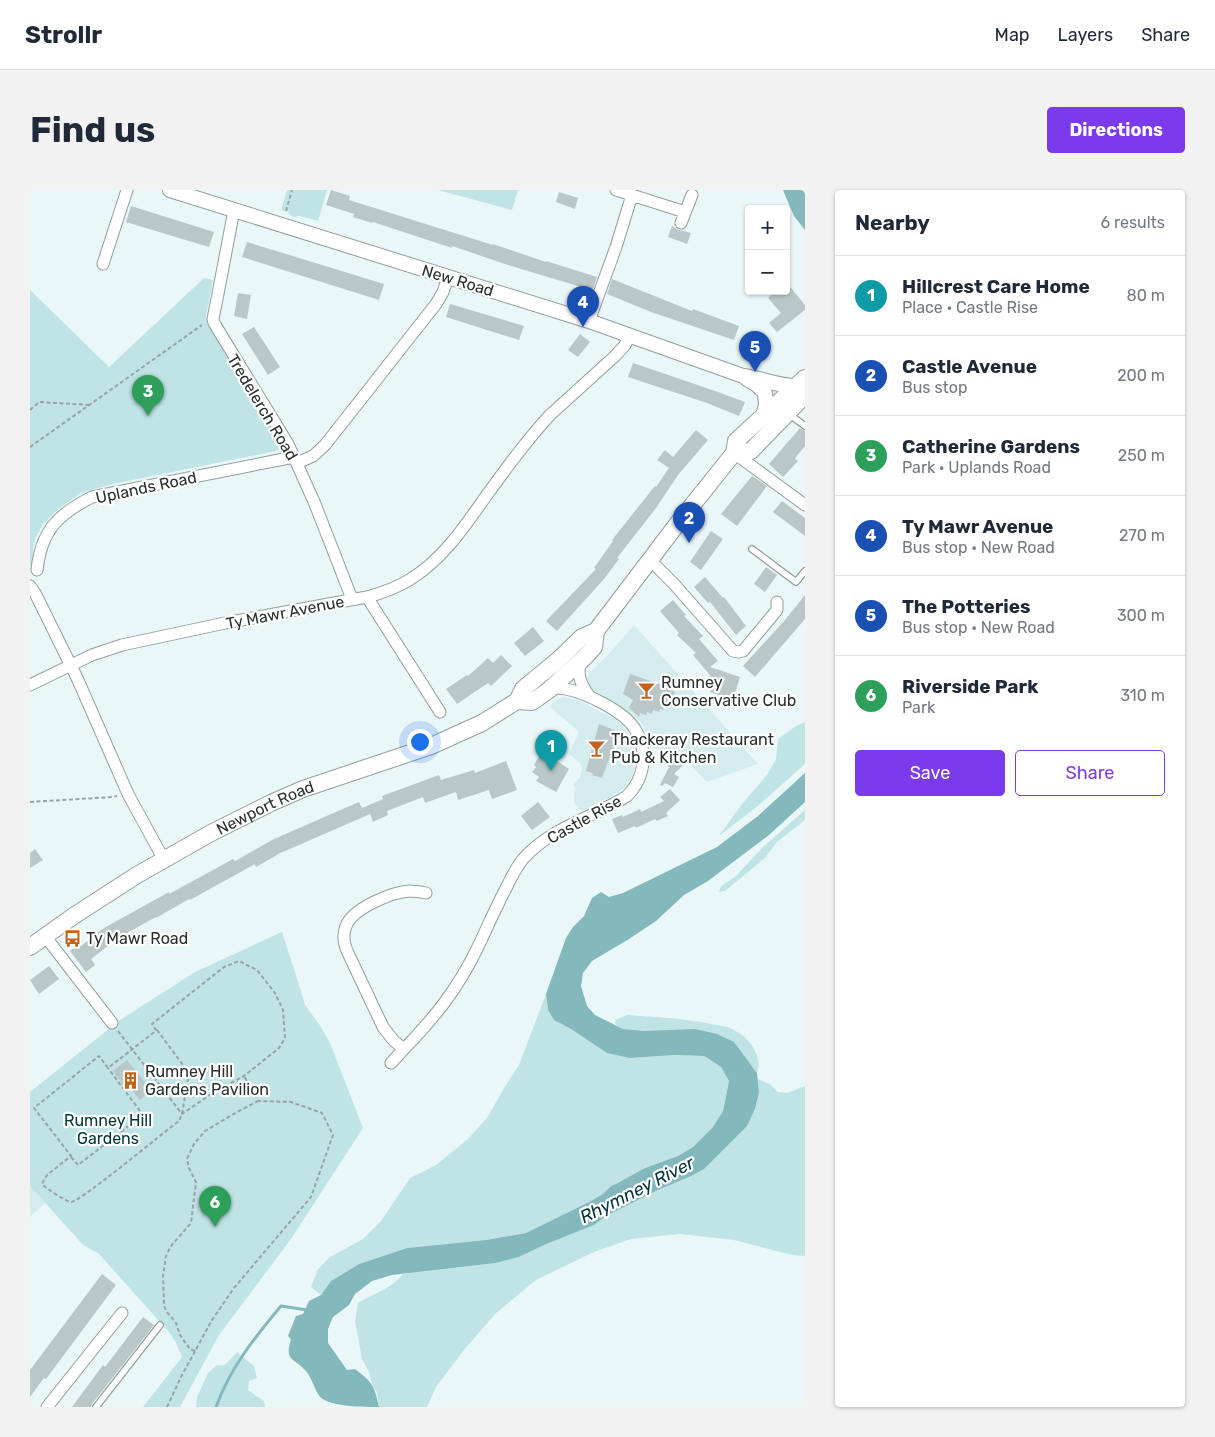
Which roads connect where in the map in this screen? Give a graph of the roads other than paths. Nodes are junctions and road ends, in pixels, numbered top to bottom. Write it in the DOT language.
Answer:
graph roads {
  1 [pos="127,190"];
  2 [pos="170,190"];
  3 [pos="616,190"];
  4 [pos="632,195"];
  5 [pos="692,195"];
  6 [pos="234,210"];
  7 [pos="103,264"];
  8 [pos="448,277"];
  9 [pos="589,321"];
  10 [pos="630,335"];
  11 [pos="743,376"];
  12 [pos="803,387"];
  13 [pos="775,400"];
  14 [pos="805,426"];
  15 [pos="734,453"];
  16 [pos="296,460"];
  17 [pos="805,505"];
  18 [pos="752,549"];
  19 [pos="650,560"];
  20 [pos="37,570"];
  21 [pos="805,571"];
  22 [pos="30,586"];
  23 [pos="367,597"];
  24 [pos="352,599"];
  25 [pos="777,602"];
  26 [pos="596,631"];
  27 [pos="580,662"];
  28 [pos="70,665"];
  29 [pos="30,685"];
  30 [pos="551,688"];
  31 [pos="590,697"];
  32 [pos="517,701"];
  33 [pos="440,712"];
  34 [pos="164,860"];
  35 [pos="426,893"];
  36 [pos="45,936"];
  37 [pos="30,947"];
  38 [pos="112,1023"];
  39 [pos="404,1049"];
  40 [pos="391,1063"];
  41 [pos="122,1313"];
  42 [pos="160,1326"];
  43 [pos="46,1407"];
  44 [pos="96,1407"];
  1 -- 7 [label="street"];
  2 -- 6 [label="street, New Road"];
  3 -- 4 [label="street"];
  4 -- 5 [label="street"];
  4 -- 9 [label="street"];
  6 -- 8 [label="street, New Road"];
  6 -- 16 [label="street, Tredelerch Road"];
  8 -- 9 [label="street, New Road"];
  8 -- 16 [label="street, Uplands Road"];
  9 -- 10 [label="street, New Road"];
  10 -- 11 [label="street, New Road"];
  10 -- 23 [label="street, Ty Mawr Avenue"];
  11 -- 12 [label="street, New Road"];
  11 -- 13 [label="street, New Road"];
  12 -- 13 [label="main road, Newport Road"];
  13 -- 14 [label="lane"];
  13 -- 15 [label="main road, Newport Road"];
  13 -- 15 [label="main road, Newport Road"];
  15 -- 17 [label="street"];
  15 -- 19 [label="main road, Newport Road"];
  16 -- 20 [label="street, Uplands Road"];
  16 -- 24 [label="street, Tredelerch Road"];
  18 -- 21 [label="lane"];
  19 -- 25 [label="street"];
  19 -- 26 [label="main road, Newport Road"];
  22 -- 28 [label="street"];
  23 -- 24 [label="street, Ty Mawr Avenue"];
  23 -- 33 [label="street"];
  24 -- 28 [label="street, Ty Mawr Avenue"];
  26 -- 27 [label="main road, Newport Road"];
  26 -- 32 [label="main road, Newport Road"];
  27 -- 30 [label="main road, Newport Road"];
  27 -- 31 [label="street"];
  28 -- 29 [label="street, Ty Mawr Avenue"];
  28 -- 34 [label="street"];
  30 -- 31 [label="street, Castle Rise"];
  30 -- 32 [label="main road, Newport Road"];
  31 -- 39 [label="street, Castle Rise"];
  32 -- 34 [label="main road, Newport Road"];
  34 -- 36 [label="main road, Newport Road"];
  35 -- 39 [label="street"];
  36 -- 37 [label="main road, Newport Road"];
  36 -- 38 [label="street"];
  39 -- 40 [label="street, Castle Rise"];
  41 -- 43 [label="street"];
  42 -- 44 [label="lane"];
}
